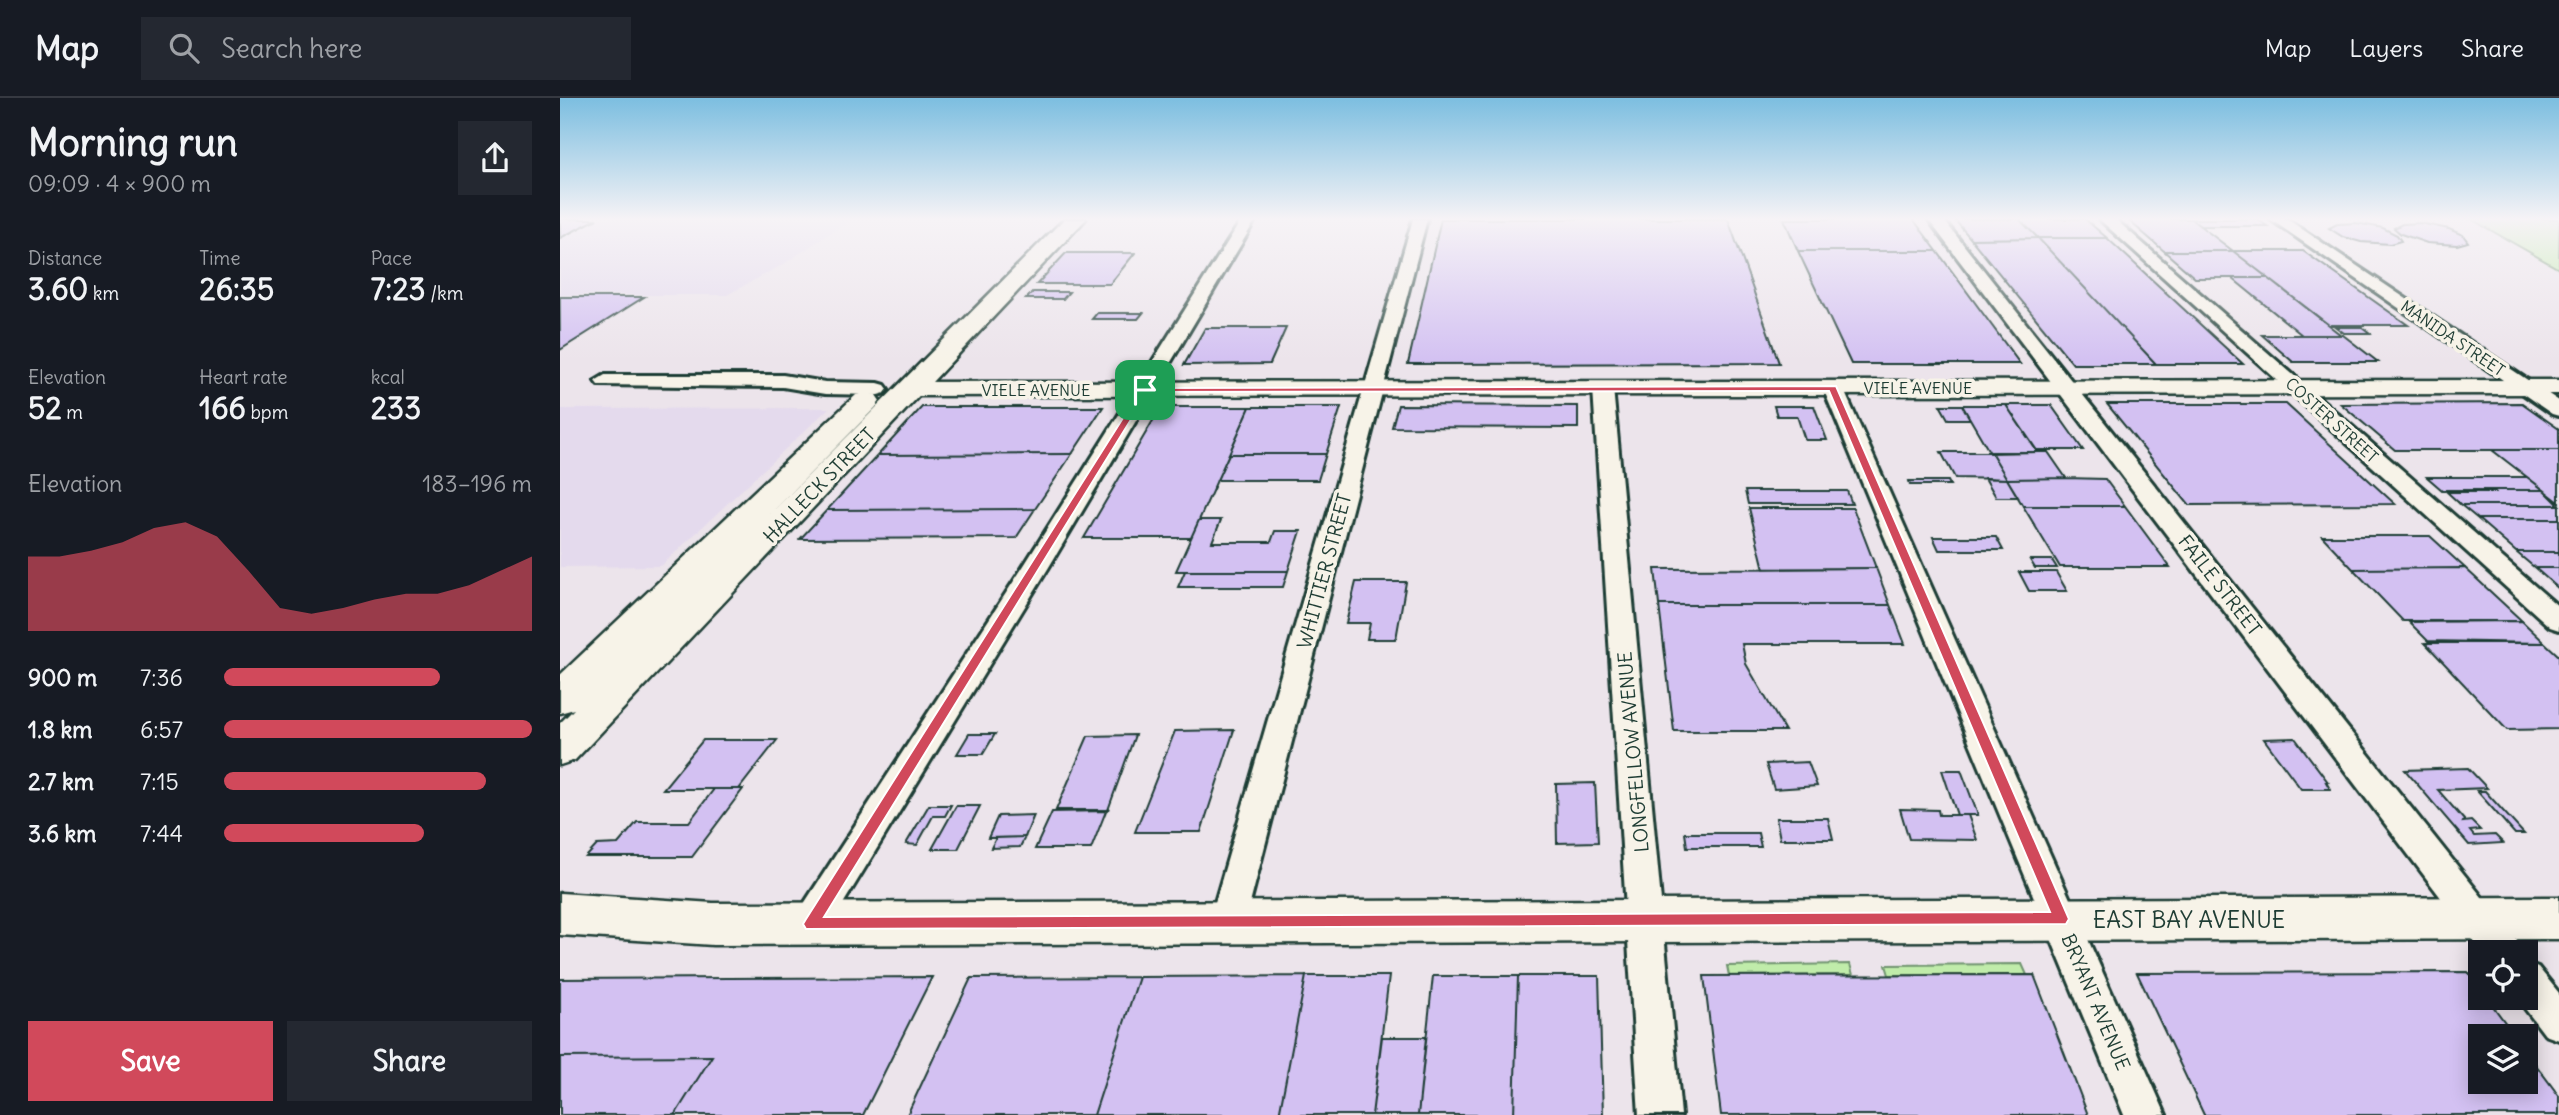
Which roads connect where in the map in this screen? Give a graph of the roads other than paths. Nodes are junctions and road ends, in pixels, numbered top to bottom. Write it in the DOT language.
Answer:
graph roads {
  1 [pos="1008,266"];
  2 [pos="1025,266"];
  3 [pos="1220,266"];
  4 [pos="1407,266"];
  5 [pos="1972,266"];
  6 [pos="2160,266"];
  7 [pos="2347,266"];
  8 [pos="605,381"];
  9 [pos="2296,387"];
  10 [pos="2524,387"];
  11 [pos="2559,387"];
  12 [pos="1603,388"];
  13 [pos="1833,388"];
  14 [pos="2067,388"];
  15 [pos="895,389"];
  16 [pos="1374,389"];
  17 [pos="1145,390"];
  18 [pos="2559,410"];
  19 [pos="2559,621"];
  20 [pos="560,699"];
  21 [pos="560,749"];
  22 [pos="560,914"];
  23 [pos="2559,918"];
  24 [pos="2061,919"];
  25 [pos="1646,922"];
  26 [pos="1227,923"];
  27 [pos="811,924"];
  28 [pos="2491,935"];
  29 [pos="2538,995"];
  30 [pos="2559,1022"];
  31 [pos="1660,1115"];
  32 [pos="2145,1115"];
  1 -- 15 [label="main road, HALLECK STREET"];
  2 -- 15 [label="main road, HALLECK STREET"];
  3 -- 17 [label="street"];
  4 -- 16 [label="street, WHITTIER STREET"];
  5 -- 14 [label="street, FAILE STREET"];
  6 -- 9 [label="street, COSTER STREET"];
  7 -- 10 [label="street, MANIDA STREET"];
  8 -- 15 [label="street, VIELE AVENUE"];
  9 -- 10 [label="street, VIELE AVENUE"];
  9 -- 14 [label="street, VIELE AVENUE"];
  9 -- 19 [label="street, COSTER STREET"];
  10 -- 11 [label="street, VIELE AVENUE"];
  10 -- 18 [label="street, MANIDA STREET"];
  12 -- 13 [label="street, VIELE AVENUE"];
  12 -- 16 [label="street, VIELE AVENUE"];
  12 -- 25 [label="street, LONGFELLOW AVENUE"];
  13 -- 14 [label="street, VIELE AVENUE"];
  13 -- 24 [label="street, BRYANT AVENUE"];
  14 -- 28 [label="street, FAILE STREET"];
  15 -- 17 [label="street, VIELE AVENUE"];
  15 -- 20 [label="main road, HALLECK STREET"];
  15 -- 21 [label="main road, HALLECK STREET"];
  16 -- 17 [label="street, VIELE AVENUE"];
  16 -- 26 [label="street, WHITTIER STREET"];
  17 -- 27 [label="street"];
  22 -- 27 [label="main road, EAST BAY AVENUE"];
  23 -- 28 [label="main road, EAST BAY AVENUE"];
  24 -- 25 [label="main road, EAST BAY AVENUE"];
  24 -- 28 [label="main road, EAST BAY AVENUE"];
  24 -- 32 [label="street, BRYANT AVENUE"];
  25 -- 26 [label="main road, EAST BAY AVENUE"];
  25 -- 31 [label="street, LONGFELLOW AVENUE"];
  26 -- 27 [label="main road, EAST BAY AVENUE"];
  29 -- 30 [label="street"];
}
